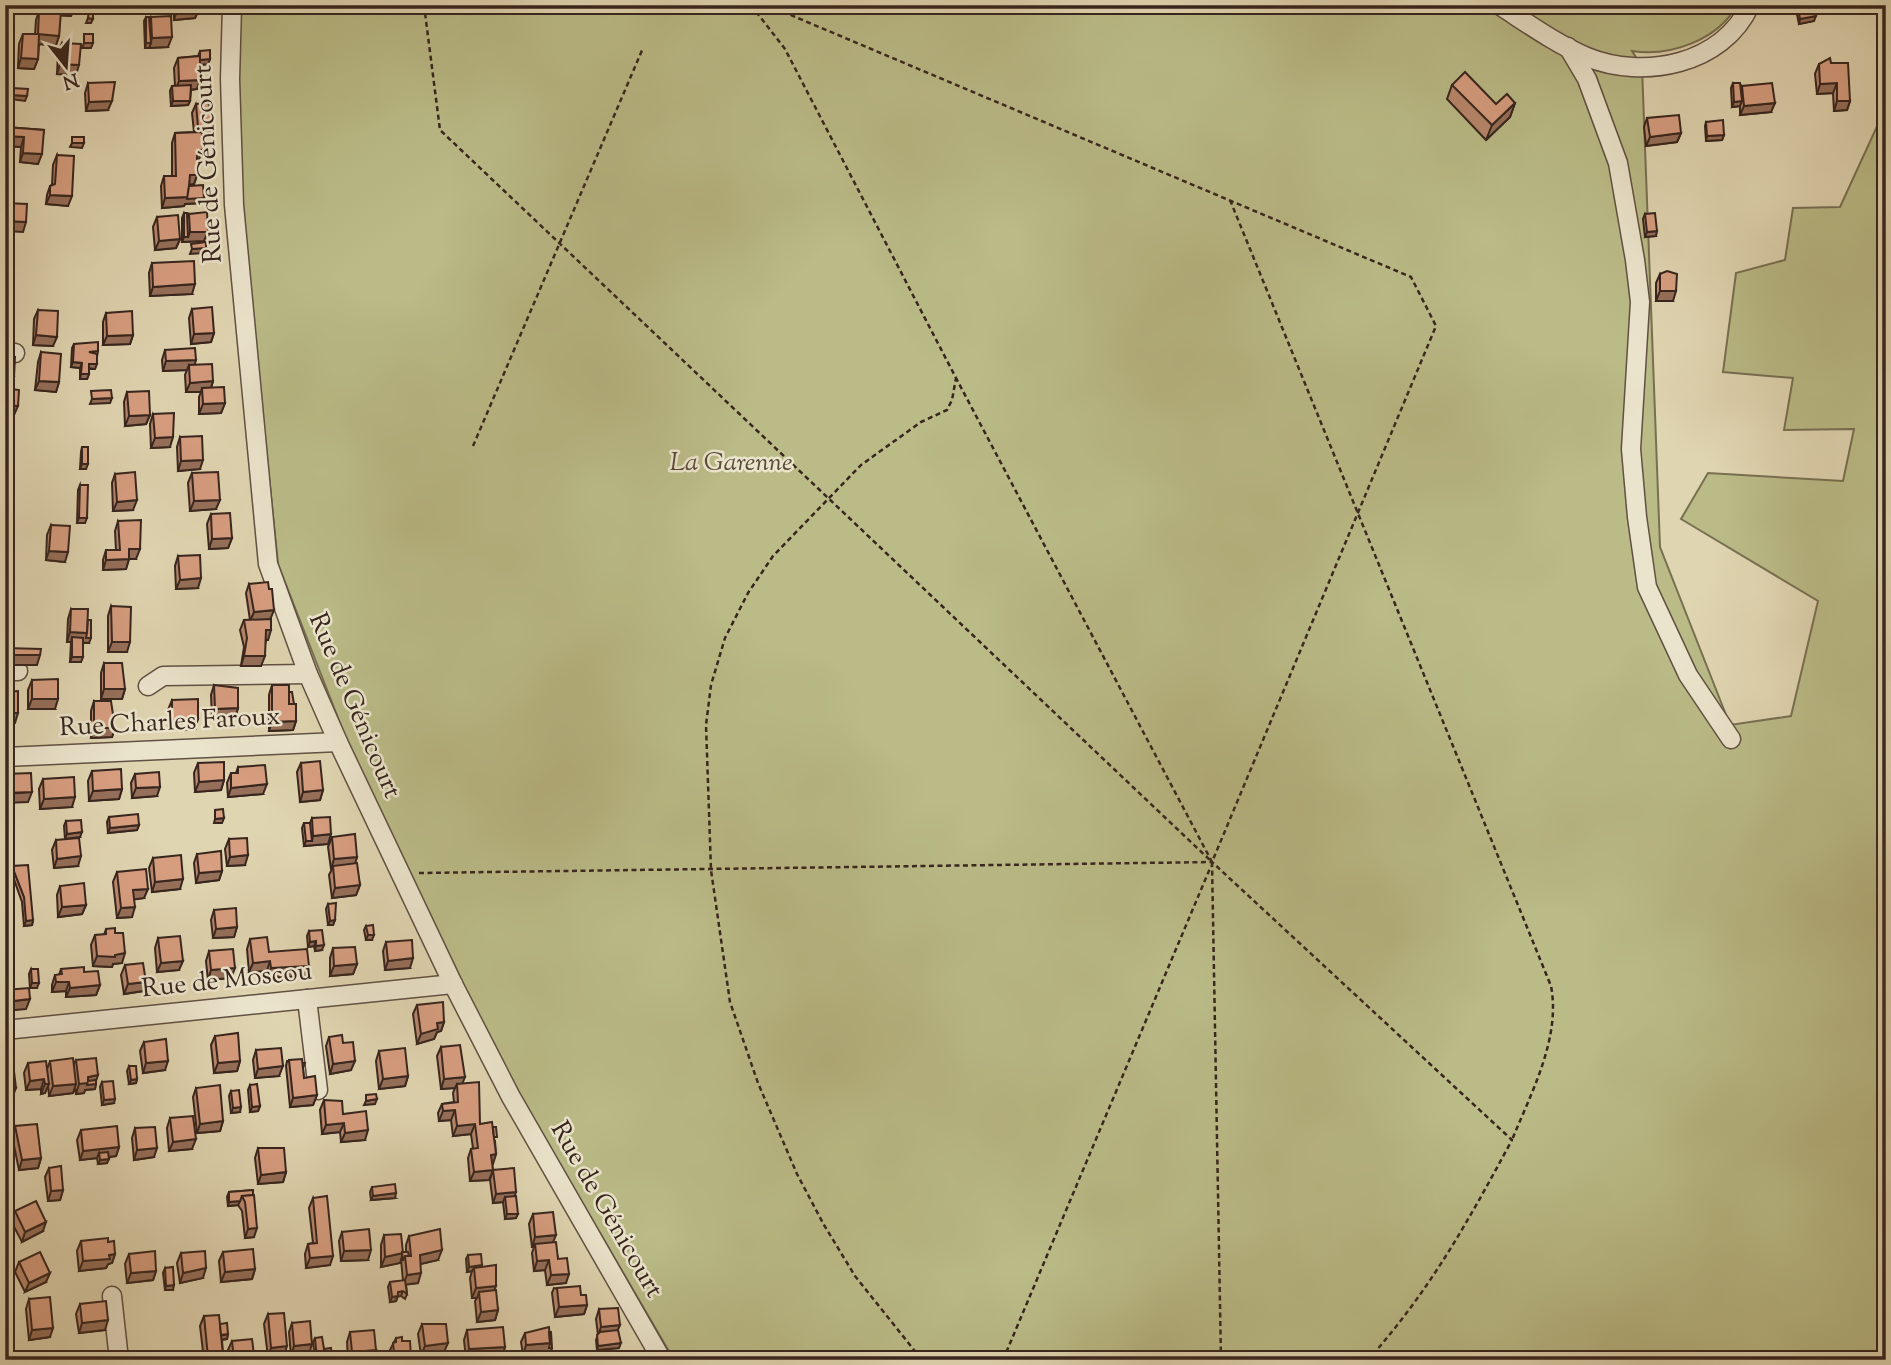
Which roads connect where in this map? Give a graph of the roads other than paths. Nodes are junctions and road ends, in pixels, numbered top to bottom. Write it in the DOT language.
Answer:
graph roads {
  1 [pos="232,5"];
  2 [pos="1499,5"];
  3 [pos="1750,5"];
  4 [pos="1568,47"];
  5 [pos="308,674"];
  6 [pos="148,686"];
  7 [pos="1731,739"];
  8 [pos="338,742"];
  9 [pos="5,757"];
  10 [pos="453,984"];
  11 [pos="307,999"];
  12 [pos="5,1031"];
  13 [pos="318,1090"];
  14 [pos="112,1296"];
  15 [pos="120,1360"];
  16 [pos="662,1360"];
  1 -- 5 [label="street, Rue de Génicourt"];
  2 -- 4 [label="street"];
  3 -- 4 [label="street"];
  4 -- 7 [label="street"];
  5 -- 6 [label="street"];
  5 -- 8 [label="street, Rue de Génicourt"];
  8 -- 9 [label="street, Rue Charles Faroux"];
  8 -- 10 [label="street, Rue de Génicourt"];
  10 -- 11 [label="street, Rue de Moscou"];
  10 -- 16 [label="street, Rue de Génicourt"];
  11 -- 12 [label="street, Rue de Moscou"];
  11 -- 13 [label="street"];
  14 -- 15 [label="street"];
}
